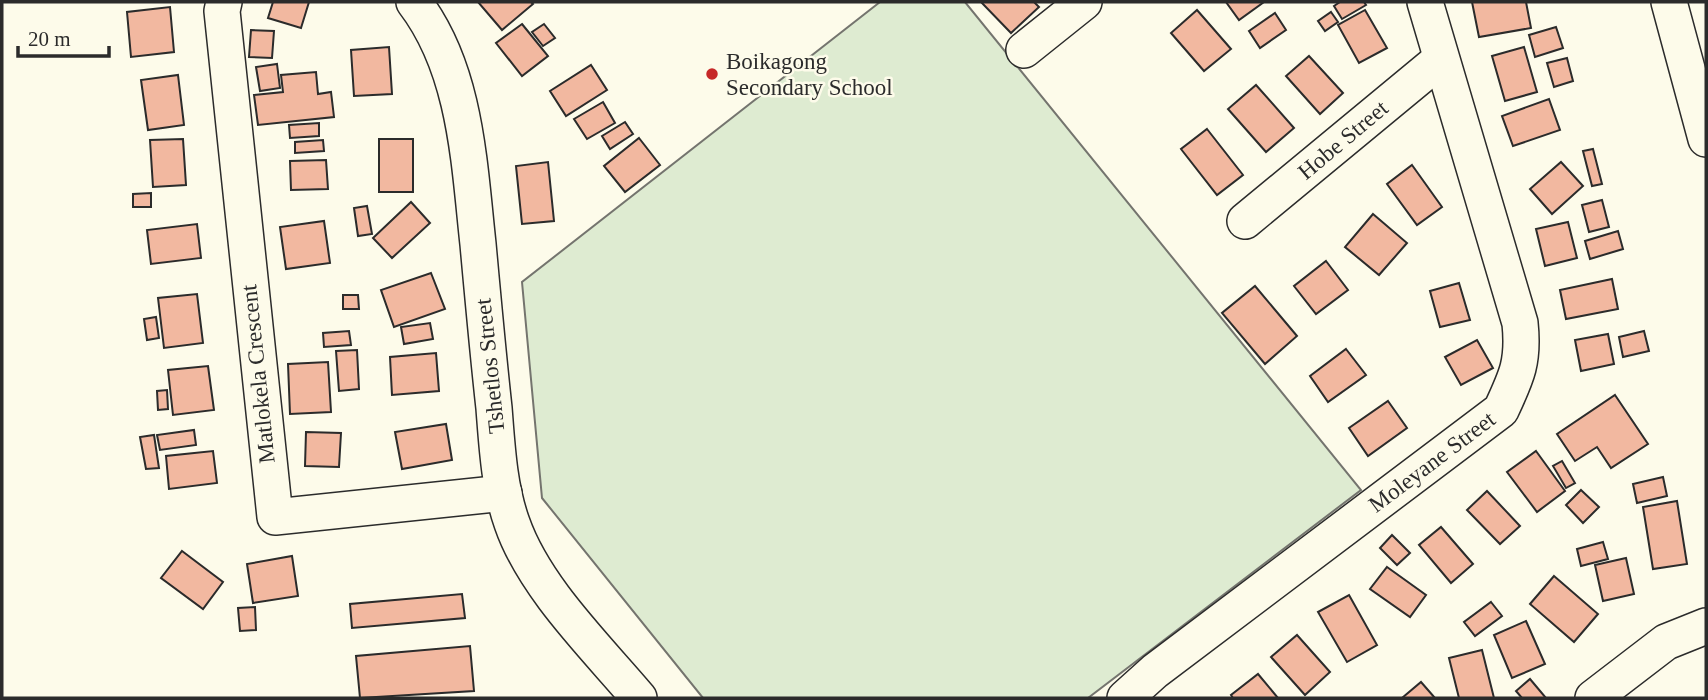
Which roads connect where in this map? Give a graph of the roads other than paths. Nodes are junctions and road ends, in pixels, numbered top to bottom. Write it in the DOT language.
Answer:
graph roads {
  1 [pos="224,2"];
  2 [pos="414,2"];
  3 [pos="1084,2"];
  4 [pos="1425,2"];
  5 [pos="1669,2"];
  6 [pos="1024,50"];
  7 [pos="1441,59"];
  8 [pos="1705,126"];
  9 [pos="1245,221"];
  10 [pos="504,494"];
  11 [pos="1706,626"];
  12 [pos="639,698"];
  13 [pos="1125,698"];
  14 [pos="1593,698"];
  1 -- 10 [label="street, Matlokela Crescent"];
  2 -- 10 [label="street, Tshetlos Street"];
  3 -- 6 [label="street"];
  4 -- 7 [label="street, Moleyane Street"];
  5 -- 8 [label="street"];
  7 -- 9 [label="street, Hobe Street"];
  7 -- 13 [label="street, Moleyane Street"];
  10 -- 12 [label="street, Tshetlos Street"];
  11 -- 14 [label="street"];
}
